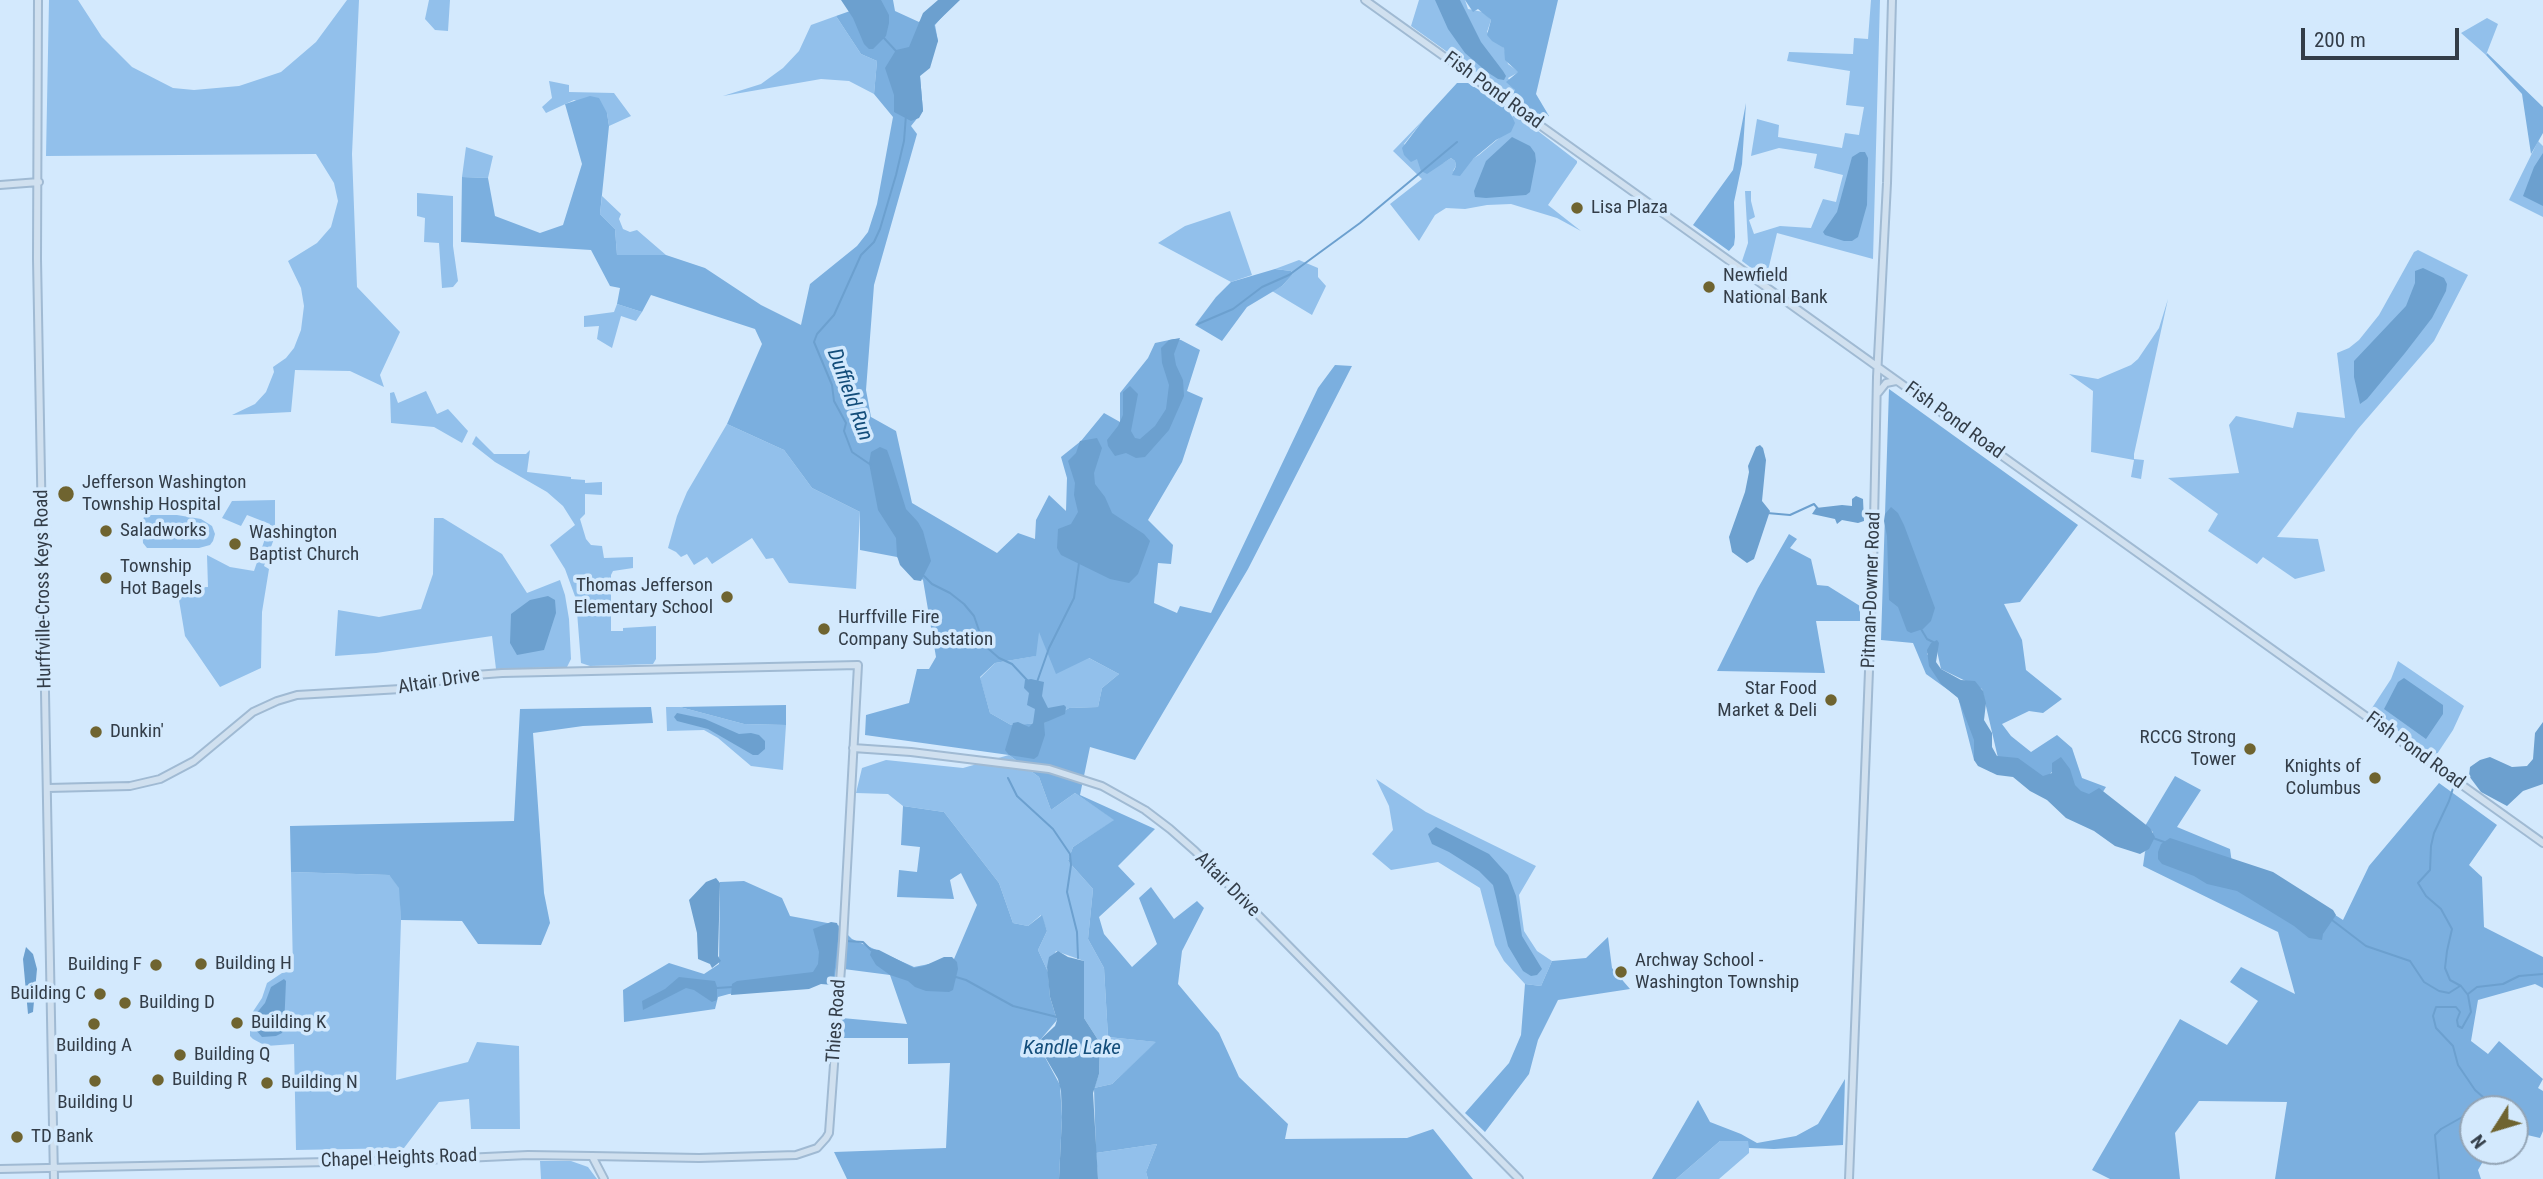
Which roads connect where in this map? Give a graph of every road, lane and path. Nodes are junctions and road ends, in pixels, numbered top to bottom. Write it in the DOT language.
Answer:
graph roads {
  1 [pos="38,0"];
  2 [pos="1365,0"];
  3 [pos="1892,0"];
  4 [pos="38,165"];
  5 [pos="38,182"];
  6 [pos="13,183"];
  7 [pos="0,185"];
  8 [pos="1879,340"];
  9 [pos="1855,350"];
  10 [pos="1878,366"];
  11 [pos="1898,381"];
  12 [pos="1877,395"];
  13 [pos="858,665"];
  14 [pos="853,748"];
  15 [pos="48,788"];
  16 [pos="2543,843"];
  17 [pos="593,1156"];
  18 [pos="54,1168"];
  19 [pos="0,1169"];
  20 [pos="54,1179"];
  21 [pos="604,1179"];
  22 [pos="1518,1179"];
  23 [pos="1849,1179"];
  1 -- 4 [label="street, Hurffville-Cross Keys Road"];
  2 -- 9 [label="street, Fish Pond Road"];
  3 -- 8 [label="street, Pitman-Downer Road"];
  4 -- 5 [label="street, Hurffville-Cross Keys Road"];
  4 -- 6 [label="street"];
  5 -- 6 [label="street"];
  5 -- 15 [label="street, Hurffville-Cross Keys Road"];
  6 -- 7 [label="street"];
  8 -- 9 [label="street"];
  8 -- 10 [label="street, Pitman-Downer Road"];
  9 -- 10 [label="street, Fish Pond Road"];
  10 -- 11 [label="street, Fish Pond Road"];
  10 -- 12 [label="street, Pitman-Downer Road"];
  11 -- 12 [label="street"];
  11 -- 16 [label="street, Fish Pond Road"];
  12 -- 23 [label="street, Pitman-Downer Road"];
  13 -- 14 [label="street, Thies Road"];
  13 -- 15 [label="street, Altair Drive"];
  14 -- 17 [label="street, Thies Road"];
  14 -- 22 [label="street, Altair Drive"];
  15 -- 18 [label="street, Hurffville-Cross Keys Road"];
  17 -- 18 [label="street, Chapel Heights Road"];
  17 -- 21 [label="street"];
  18 -- 19 [label="street, Chapel Heights Road"];
  18 -- 20 [label="street, Hurffville-Cross Keys Road"];
}
